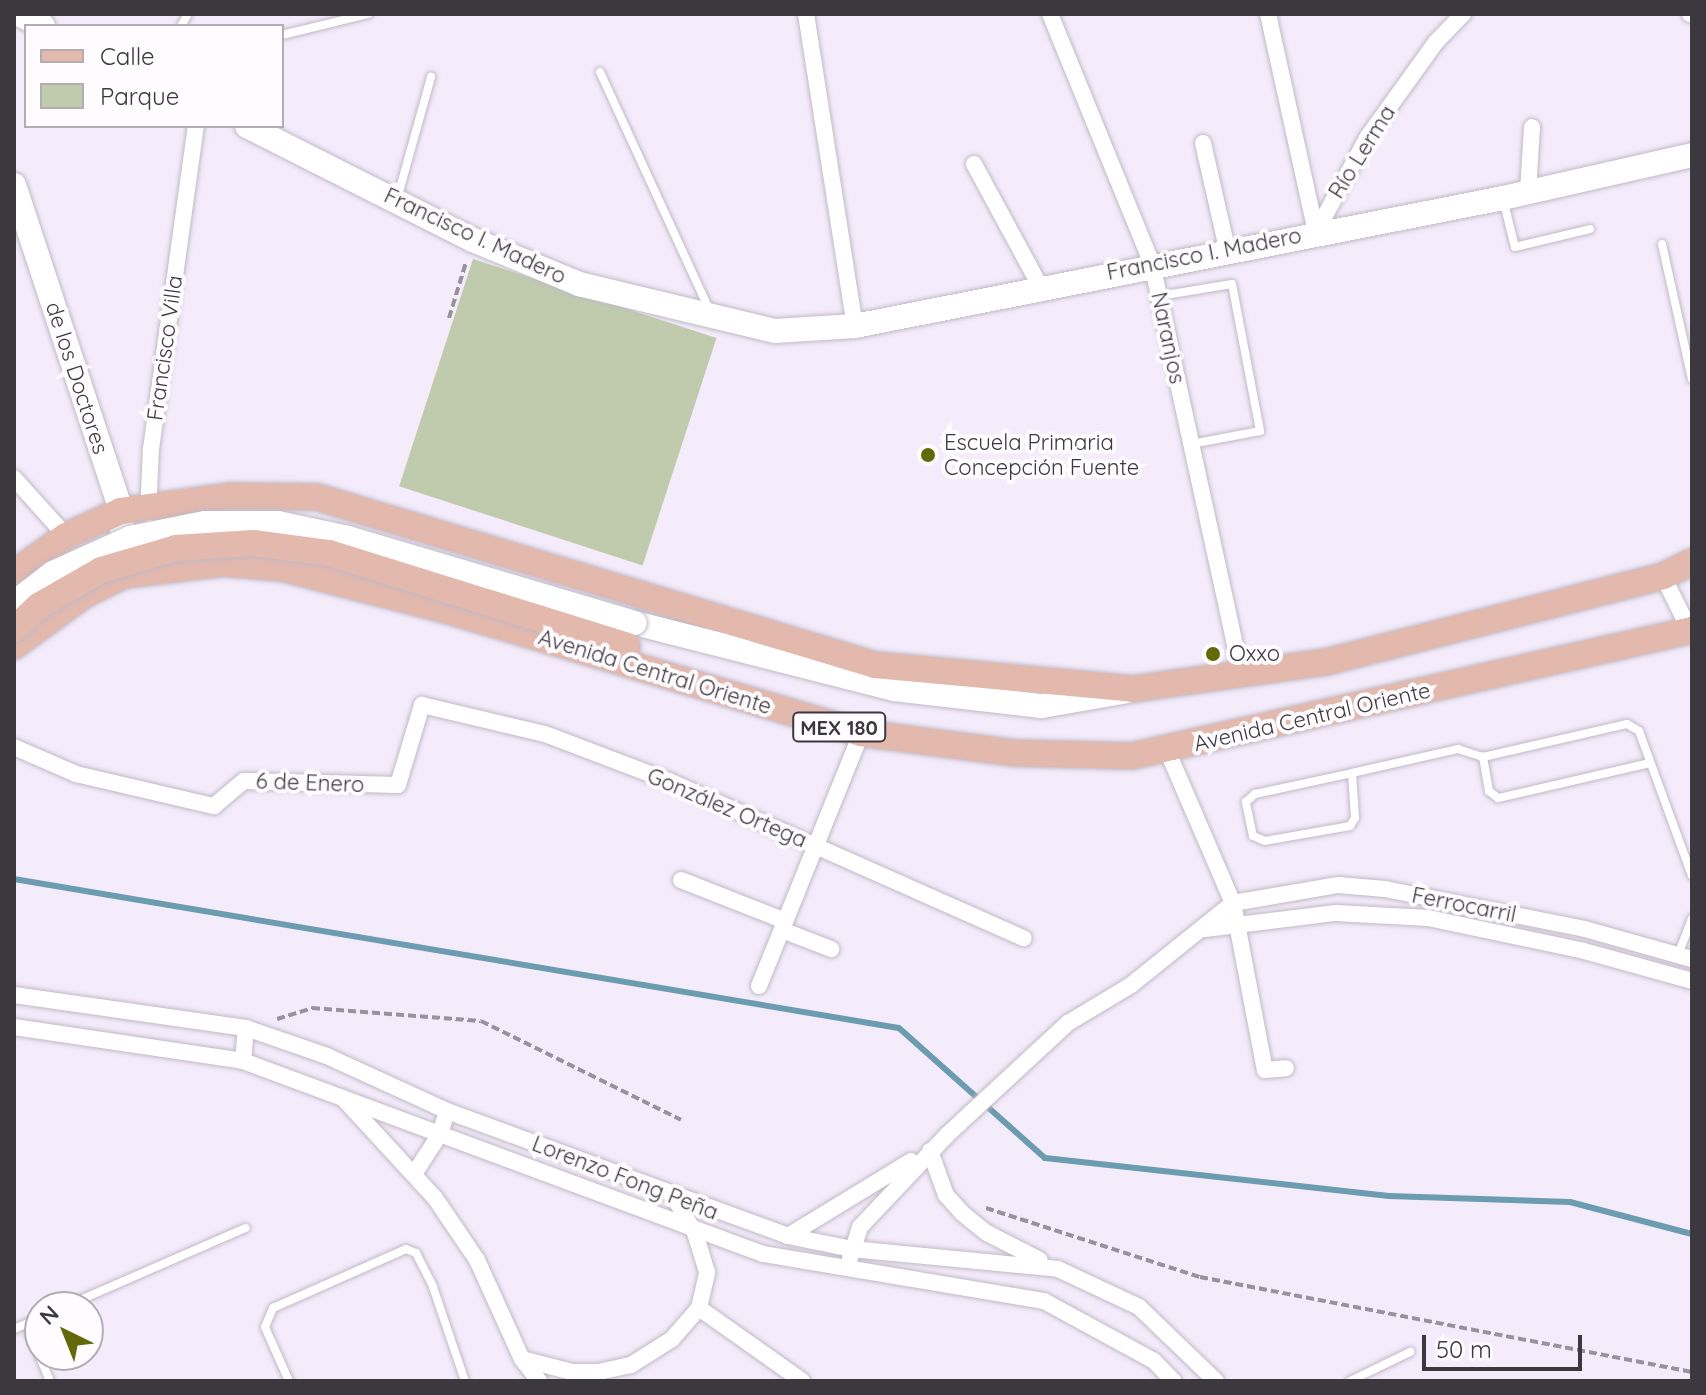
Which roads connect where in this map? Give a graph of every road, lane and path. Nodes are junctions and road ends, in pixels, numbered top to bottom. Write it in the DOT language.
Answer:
graph roads {
  1 [pos="19,14"];
  2 [pos="368,14"];
  3 [pos="806,14"];
  4 [pos="1050,14"];
  5 [pos="1268,14"];
  6 [pos="1463,14"];
  7 [pos="39,24"];
  8 [pos="284,35"];
  9 [pos="600,72"];
  10 [pos="431,77"];
  11 [pos="1532,127"];
  12 [pos="196,128"];
  13 [pos="251,128"];
  14 [pos="1203,143"];
  15 [pos="1692,155"];
  16 [pos="974,164"];
  17 [pos="14,185"];
  18 [pos="1528,191"];
  19 [pos="1503,198"];
  20 [pos="397,200"];
  21 [pos="1590,229"];
  22 [pos="1316,232"];
  23 [pos="473,240"];
  24 [pos="1662,244"];
  25 [pos="1227,249"];
  26 [pos="1152,264"];
  27 [pos="1040,286"];
  28 [pos="1158,296"];
  29 [pos="449,318"];
  30 [pos="714,319"];
  31 [pos="855,326"];
  32 [pos="1692,379"];
  33 [pos="1191,444"];
  34 [pos="14,478"];
  35 [pos="148,505"];
  36 [pos="121,511"];
  37 [pos="66,536"];
  38 [pos="1692,562"];
  39 [pos="14,573"];
  40 [pos="137,573"];
  41 [pos="1663,576"];
  42 [pos="14,603"];
  43 [pos="14,629"];
  44 [pos="1691,632"];
  45 [pos="631,634"];
  46 [pos="14,646"];
  47 [pos="1242,676"];
  48 [pos="1133,689"];
  49 [pos="422,705"];
  50 [pos="861,733"];
  51 [pos="912,738"];
  52 [pos="14,747"];
  53 [pos="1167,750"];
  54 [pos="1483,757"];
  55 [pos="1650,763"];
  56 [pos="1352,773"];
  57 [pos="816,846"];
  58 [pos="1692,876"];
  59 [pos="681,880"];
  60 [pos="1233,903"];
  61 [pos="1692,919"];
  62 [pos="784,926"];
  63 [pos="1238,927"];
  64 [pos="1205,929"];
  65 [pos="1024,938"];
  66 [pos="831,949"];
  67 [pos="1685,957"];
  68 [pos="1692,981"];
  69 [pos="759,986"];
  70 [pos="14,995"];
  71 [pos="14,1027"];
  72 [pos="246,1028"];
  73 [pos="243,1061"];
  74 [pos="1286,1068"];
  75 [pos="339,1094"];
  76 [pos="447,1111"];
  77 [pos="681,1120"];
  78 [pos="440,1134"];
  79 [pos="930,1151"];
  80 [pos="414,1174"];
  81 [pos="946,1195"];
  82 [pos="673,1196"];
  83 [pos="246,1228"];
  84 [pos="695,1233"];
  85 [pos="788,1236"];
  86 [pos="852,1249"];
  87 [pos="849,1268"];
  88 [pos="1058,1269"];
  89 [pos="101,1291"];
  90 [pos="699,1308"];
  91 [pos="1410,1352"];
  92 [pos="522,1359"];
  93 [pos="631,1365"];
  94 [pos="1692,1372"];
  95 [pos="289,1381"];
  96 [pos="465,1381"];
  97 [pos="539,1381"];
  98 [pos="620,1381"];
  99 [pos="802,1381"];
  100 [pos="1173,1381"];
  101 [pos="1216,1381"];
  102 [pos="1350,1381"];
  1 -- 7 [label="street"];
  2 -- 8 [label="lane"];
  3 -- 31 [label="street"];
  4 -- 26 [label="street, Naranjos"];
  5 -- 22 [label="street, Río Lerma"];
  6 -- 22 [label="street, Río Lerma"];
  9 -- 30 [label="lane"];
  10 -- 20 [label="lane"];
  11 -- 18 [label="street"];
  12 -- 35 [label="street, Francisco Villa"];
  13 -- 20 [label="street, Francisco I. Madero"];
  14 -- 25 [label="street"];
  15 -- 18 [label="street, Francisco I. Madero"];
  16 -- 27 [label="street"];
  17 -- 36 [label="street, de los Doctores"];
  18 -- 19 [label="street, Francisco I. Madero"];
  19 -- 21 [label="lane"];
  19 -- 22 [label="street, Francisco I. Madero"];
  20 -- 23 [label="street, Francisco I. Madero"];
  22 -- 25 [label="street, Francisco I. Madero"];
  23 -- 29 [label="path"];
  23 -- 30 [label="street, Francisco I. Madero"];
  24 -- 32 [label="lane"];
  25 -- 26 [label="street, Francisco I. Madero"];
  26 -- 27 [label="street, Francisco I. Madero"];
  26 -- 28 [label="street, Naranjos"];
  27 -- 31 [label="street, Francisco I. Madero"];
  28 -- 33 [label="street, Naranjos"];
  28 -- 33 [label="lane"];
  30 -- 31 [label="street, Francisco I. Madero"];
  33 -- 47 [label="street, Naranjos"];
  34 -- 37 [label="street"];
  35 -- 36 [label="main road"];
  35 -- 40 [label="street, Francisco Villa"];
  35 -- 48 [label="main road"];
  36 -- 37 [label="main road"];
  36 -- 40 [label="street, de los Doctores"];
  37 -- 39 [label="main road"];
  38 -- 41 [label="main road"];
  40 -- 46 [label="main road, Avenida Central Oriente / MEX 180"];
  40 -- 50 [label="main road, Avenida Central Oriente / MEX 180"];
  41 -- 44 [label="street"];
  41 -- 47 [label="main road"];
  42 -- 45 [label="street, bridge"];
  43 -- 45 [label="main road, bridge"];
  44 -- 53 [label="main road, Avenida Central Oriente / MEX 180"];
  45 -- 48 [label="street"];
  45 -- 51 [label="main road"];
  47 -- 48 [label="main road"];
  49 -- 52 [label="street, 6 de Enero"];
  49 -- 57 [label="street, González Ortega"];
  50 -- 51 [label="main road, Avenida Central Oriente / MEX 180"];
  50 -- 57 [label="street"];
  51 -- 53 [label="main road, Avenida Central Oriente / MEX 180"];
  53 -- 60 [label="street"];
  54 -- 55 [label="lane"];
  54 -- 55 [label="lane"];
  54 -- 56 [label="lane"];
  55 -- 58 [label="lane"];
  56 -- 56 [label="lane"];
  57 -- 62 [label="street"];
  57 -- 65 [label="street, González Ortega"];
  59 -- 62 [label="street"];
  60 -- 63 [label="street"];
  60 -- 64 [label="street"];
  60 -- 67 [label="street, Ferrocarril"];
  61 -- 67 [label="lane"];
  62 -- 66 [label="street"];
  62 -- 69 [label="street"];
  63 -- 64 [label="street, Ferrocarril"];
  63 -- 68 [label="street, Ferrocarril"];
  63 -- 74 [label="street"];
  64 -- 79 [label="street"];
  70 -- 72 [label="street, Lorenzo Fong Peña"];
  71 -- 73 [label="street, Lorenzo Fong Peña"];
  72 -- 73 [label="street"];
  72 -- 76 [label="street, Lorenzo Fong Peña"];
  72 -- 77 [label="path"];
  73 -- 75 [label="street, Lorenzo Fong Peña"];
  75 -- 78 [label="street, Lorenzo Fong Peña"];
  75 -- 80 [label="street"];
  76 -- 78 [label="street"];
  76 -- 82 [label="street, Lorenzo Fong Peña"];
  78 -- 80 [label="street"];
  78 -- 84 [label="street, Lorenzo Fong Peña"];
  79 -- 81 [label="street"];
  79 -- 85 [label="street"];
  79 -- 86 [label="street"];
  80 -- 92 [label="street"];
  81 -- 88 [label="street"];
  81 -- 94 [label="path"];
  82 -- 84 [label="street"];
  82 -- 85 [label="street, Lorenzo Fong Peña"];
  83 -- 89 [label="lane"];
  84 -- 87 [label="street, Lorenzo Fong Peña"];
  84 -- 90 [label="street"];
  85 -- 86 [label="street, Lorenzo Fong Peña"];
  86 -- 87 [label="street"];
  86 -- 88 [label="street, Lorenzo Fong Peña"];
  87 -- 100 [label="street, Lorenzo Fong Peña"];
  88 -- 101 [label="street, Lorenzo Fong Peña"];
  90 -- 93 [label="street"];
  90 -- 99 [label="street"];
  91 -- 102 [label="lane"];
  92 -- 93 [label="street"];
  92 -- 97 [label="street"];
  93 -- 98 [label="street"];
  95 -- 96 [label="lane"];
}
